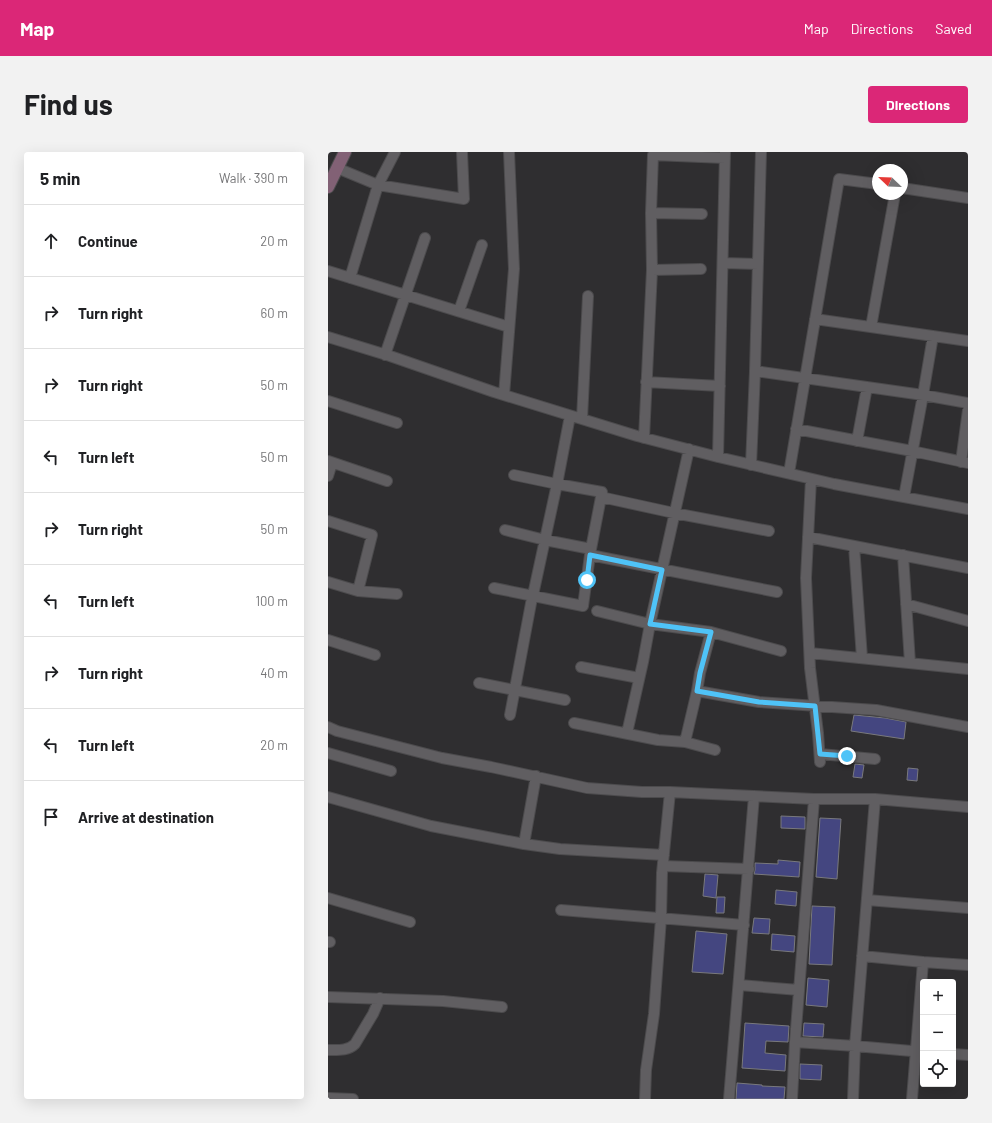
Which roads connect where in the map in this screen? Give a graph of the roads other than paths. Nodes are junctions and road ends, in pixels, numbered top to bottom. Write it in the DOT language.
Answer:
graph roads {
  1 [pos="336,152"];
  2 [pos="345,152"];
  3 [pos="396,152"];
  4 [pos="462,152"];
  5 [pos="509,152"];
  6 [pos="761,152"];
  7 [pos="725,155"];
  8 [pos="333,168"];
  9 [pos="872,183"];
  10 [pos="378,185"];
  11 [pos="328,187"];
  12 [pos="908,189"];
  13 [pos="968,198"];
  14 [pos="894,200"];
  15 [pos="651,213"];
  16 [pos="702,214"];
  17 [pos="425,238"];
  18 [pos="482,245"];
  19 [pos="723,263"];
  20 [pos="758,264"];
  21 [pos="701,269"];
  22 [pos="652,270"];
  23 [pos="328,271"];
  24 [pos="350,278"];
  25 [pos="405,295"];
  26 [pos="588,296"];
  27 [pos="459,311"];
  28 [pos="815,319"];
  29 [pos="509,327"];
  30 [pos="871,327"];
  31 [pos="933,336"];
  32 [pos="328,337"];
  33 [pos="968,341"];
  34 [pos="384,355"];
  35 [pos="755,371"];
  36 [pos="805,378"];
  37 [pos="646,382"];
  38 [pos="720,386"];
  39 [pos="867,387"];
  40 [pos="504,395"];
  41 [pos="923,395"];
  42 [pos="328,402"];
  43 [pos="968,403"];
  44 [pos="968,410"];
  45 [pos="570,416"];
  46 [pos="582,419"];
  47 [pos="397,423"];
  48 [pos="796,429"];
  49 [pos="644,438"];
  50 [pos="857,441"];
  51 [pos="689,450"];
  52 [pos="912,451"];
  53 [pos="718,457"];
  54 [pos="330,462"];
  55 [pos="964,462"];
  56 [pos="752,465"];
  57 [pos="788,473"];
  58 [pos="514,475"];
  59 [pos="328,476"];
  60 [pos="811,479"];
  61 [pos="388,481"];
  62 [pos="557,484"];
  63 [pos="601,496"];
  64 [pos="904,497"];
  65 [pos="968,509"];
  66 [pos="674,514"];
  67 [pos="328,521"];
  68 [pos="505,530"];
  69 [pos="769,531"];
  70 [pos="808,537"];
  71 [pos="545,540"];
  72 [pos="854,546"];
  73 [pos="591,552"];
  74 [pos="903,555"];
  75 [pos="968,568"];
  76 [pos="662,570"];
  77 [pos="328,582"];
  78 [pos="494,588"];
  79 [pos="358,591"];
  80 [pos="777,592"];
  81 [pos="397,594"];
  82 [pos="533,595"];
  83 [pos="906,604"];
  84 [pos="597,611"];
  85 [pos="968,621"];
  86 [pos="650,624"];
  87 [pos="711,632"];
  88 [pos="328,640"];
  89 [pos="781,651"];
  90 [pos="810,653"];
  91 [pos="375,655"];
  92 [pos="862,658"];
  93 [pos="910,663"];
  94 [pos="581,667"];
  95 [pos="968,669"];
  96 [pos="639,678"];
  97 [pos="479,684"];
  98 [pos="515,691"];
  99 [pos="697,691"];
  100 [pos="565,700"];
  101 [pos="815,706"];
  102 [pos="510,715"];
  103 [pos="574,723"];
  104 [pos="968,726"];
  105 [pos="328,727"];
  106 [pos="626,734"];
  107 [pos="685,742"];
  108 [pos="715,750"];
  109 [pos="328,753"];
  110 [pos="875,759"];
  111 [pos="391,772"];
  112 [pos="536,776"];
  113 [pos="670,792"];
  114 [pos="754,796"];
  115 [pos="328,797"];
  116 [pos="814,799"];
  117 [pos="876,799"];
  118 [pos="968,807"];
  119 [pos="524,844"];
  120 [pos="664,855"];
  121 [pos="663,866"];
  122 [pos="748,869"];
  123 [pos="328,898"];
  124 [pos="867,900"];
  125 [pos="968,908"];
  126 [pos="561,910"];
  127 [pos="661,918"];
  128 [pos="410,922"];
  129 [pos="744,925"];
  130 [pos="862,956"];
  131 [pos="923,962"];
  132 [pos="968,965"];
  133 [pos="739,985"];
  134 [pos="799,990"];
  135 [pos="328,997"];
  136 [pos="380,998"];
  137 [pos="502,1007"];
  138 [pos="795,1042"];
  139 [pos="855,1046"];
  140 [pos="328,1050"];
  141 [pos="919,1051"];
  142 [pos="956,1054"];
  143 [pos="968,1055"];
  144 [pos="328,1098"];
  145 [pos="353,1099"];
  146 [pos="645,1099"];
  147 [pos="729,1099"];
  148 [pos="792,1099"];
  149 [pos="853,1099"];
  150 [pos="912,1099"];
  1 -- 8 [label="main road"];
  2 -- 8 [label="main road"];
  3 -- 10 [label="street"];
  4 -- 10 [label="street"];
  5 -- 29 [label="street"];
  6 -- 20 [label="street"];
  7 -- 15 [label="street"];
  7 -- 19 [label="street"];
  8 -- 10 [label="street"];
  8 -- 11 [label="main road"];
  9 -- 28 [label="street"];
  10 -- 24 [label="street"];
  12 -- 13 [label="street"];
  14 -- 30 [label="street"];
  15 -- 16 [label="street"];
  15 -- 22 [label="street"];
  17 -- 25 [label="street"];
  18 -- 27 [label="street"];
  19 -- 20 [label="street"];
  19 -- 38 [label="street"];
  20 -- 35 [label="street"];
  21 -- 22 [label="street"];
  22 -- 37 [label="street"];
  23 -- 24 [label="street"];
  24 -- 25 [label="street"];
  25 -- 27 [label="street"];
  25 -- 34 [label="street"];
  26 -- 46 [label="street"];
  27 -- 29 [label="street"];
  28 -- 30 [label="street"];
  28 -- 36 [label="street"];
  29 -- 40 [label="street"];
  30 -- 31 [label="street"];
  31 -- 33 [label="street"];
  31 -- 41 [label="street"];
  32 -- 34 [label="street"];
  34 -- 40 [label="street"];
  35 -- 36 [label="street"];
  35 -- 56 [label="street"];
  36 -- 39 [label="street"];
  36 -- 48 [label="street"];
  37 -- 38 [label="street"];
  37 -- 49 [label="street"];
  38 -- 53 [label="street"];
  39 -- 41 [label="street"];
  39 -- 50 [label="street"];
  40 -- 45 [label="street"];
  41 -- 43 [label="street"];
  41 -- 52 [label="street"];
  42 -- 47 [label="street"];
  44 -- 55 [label="street"];
  45 -- 46 [label="street"];
  45 -- 62 [label="street"];
  46 -- 49 [label="street"];
  48 -- 50 [label="street"];
  48 -- 57 [label="street"];
  49 -- 51 [label="street"];
  50 -- 52 [label="street"];
  51 -- 53 [label="street"];
  51 -- 66 [label="street"];
  52 -- 55 [label="street"];
  52 -- 64 [label="street"];
  53 -- 56 [label="street"];
  54 -- 59 [label="street"];
  54 -- 61 [label="street"];
  56 -- 57 [label="street"];
  57 -- 60 [label="street"];
  58 -- 62 [label="street"];
  60 -- 64 [label="street"];
  60 -- 70 [label="street"];
  62 -- 63 [label="street"];
  62 -- 71 [label="street"];
  63 -- 66 [label="street"];
  63 -- 73 [label="street"];
  64 -- 65 [label="street"];
  66 -- 69 [label="street"];
  66 -- 76 [label="street"];
  67 -- 79 [label="street"];
  68 -- 71 [label="street"];
  70 -- 72 [label="street"];
  70 -- 90 [label="street"];
  71 -- 73 [label="street"];
  71 -- 82 [label="street"];
  72 -- 74 [label="street"];
  72 -- 92 [label="street"];
  73 -- 76 [label="street"];
  73 -- 82 [label="street"];
  74 -- 75 [label="street"];
  74 -- 83 [label="street"];
  76 -- 80 [label="street"];
  76 -- 86 [label="street"];
  77 -- 79 [label="street"];
  78 -- 82 [label="street"];
  79 -- 81 [label="street"];
  82 -- 98 [label="street"];
  83 -- 85 [label="street"];
  83 -- 93 [label="street"];
  84 -- 86 [label="street"];
  86 -- 87 [label="street"];
  86 -- 96 [label="street"];
  87 -- 89 [label="street"];
  87 -- 99 [label="street"];
  88 -- 91 [label="street"];
  90 -- 92 [label="street"];
  90 -- 101 [label="street"];
  92 -- 93 [label="street"];
  93 -- 95 [label="street"];
  94 -- 96 [label="street"];
  96 -- 106 [label="street"];
  97 -- 98 [label="street"];
  98 -- 100 [label="street"];
  98 -- 102 [label="street"];
  99 -- 101 [label="street"];
  99 -- 107 [label="street"];
  101 -- 104 [label="street"];
  101 -- 110 [label="street"];
  103 -- 106 [label="street"];
  105 -- 112 [label="street"];
  106 -- 107 [label="street"];
  107 -- 108 [label="street"];
  109 -- 111 [label="street"];
  112 -- 113 [label="street"];
  112 -- 119 [label="street"];
  113 -- 114 [label="street"];
  113 -- 120 [label="street"];
  114 -- 116 [label="street"];
  114 -- 122 [label="street"];
  115 -- 119 [label="street"];
  116 -- 117 [label="street"];
  116 -- 134 [label="street"];
  117 -- 118 [label="street"];
  117 -- 124 [label="street"];
  119 -- 120 [label="street"];
  120 -- 121 [label="street"];
  121 -- 122 [label="street"];
  121 -- 127 [label="street"];
  122 -- 129 [label="street"];
  123 -- 128 [label="street"];
  124 -- 125 [label="street"];
  124 -- 130 [label="street"];
  126 -- 127 [label="street"];
  127 -- 129 [label="street"];
  127 -- 146 [label="street"];
  129 -- 133 [label="street"];
  130 -- 131 [label="street"];
  130 -- 139 [label="street"];
  131 -- 132 [label="street"];
  131 -- 141 [label="street"];
  133 -- 134 [label="street"];
  133 -- 147 [label="street"];
  134 -- 138 [label="street"];
  135 -- 136 [label="street"];
  136 -- 137 [label="street"];
  136 -- 140 [label="street"];
  138 -- 139 [label="street"];
  138 -- 148 [label="street"];
  139 -- 141 [label="street"];
  139 -- 149 [label="street"];
  141 -- 150 [label="street"];
  142 -- 143 [label="street"];
  144 -- 145 [label="street"];
}
